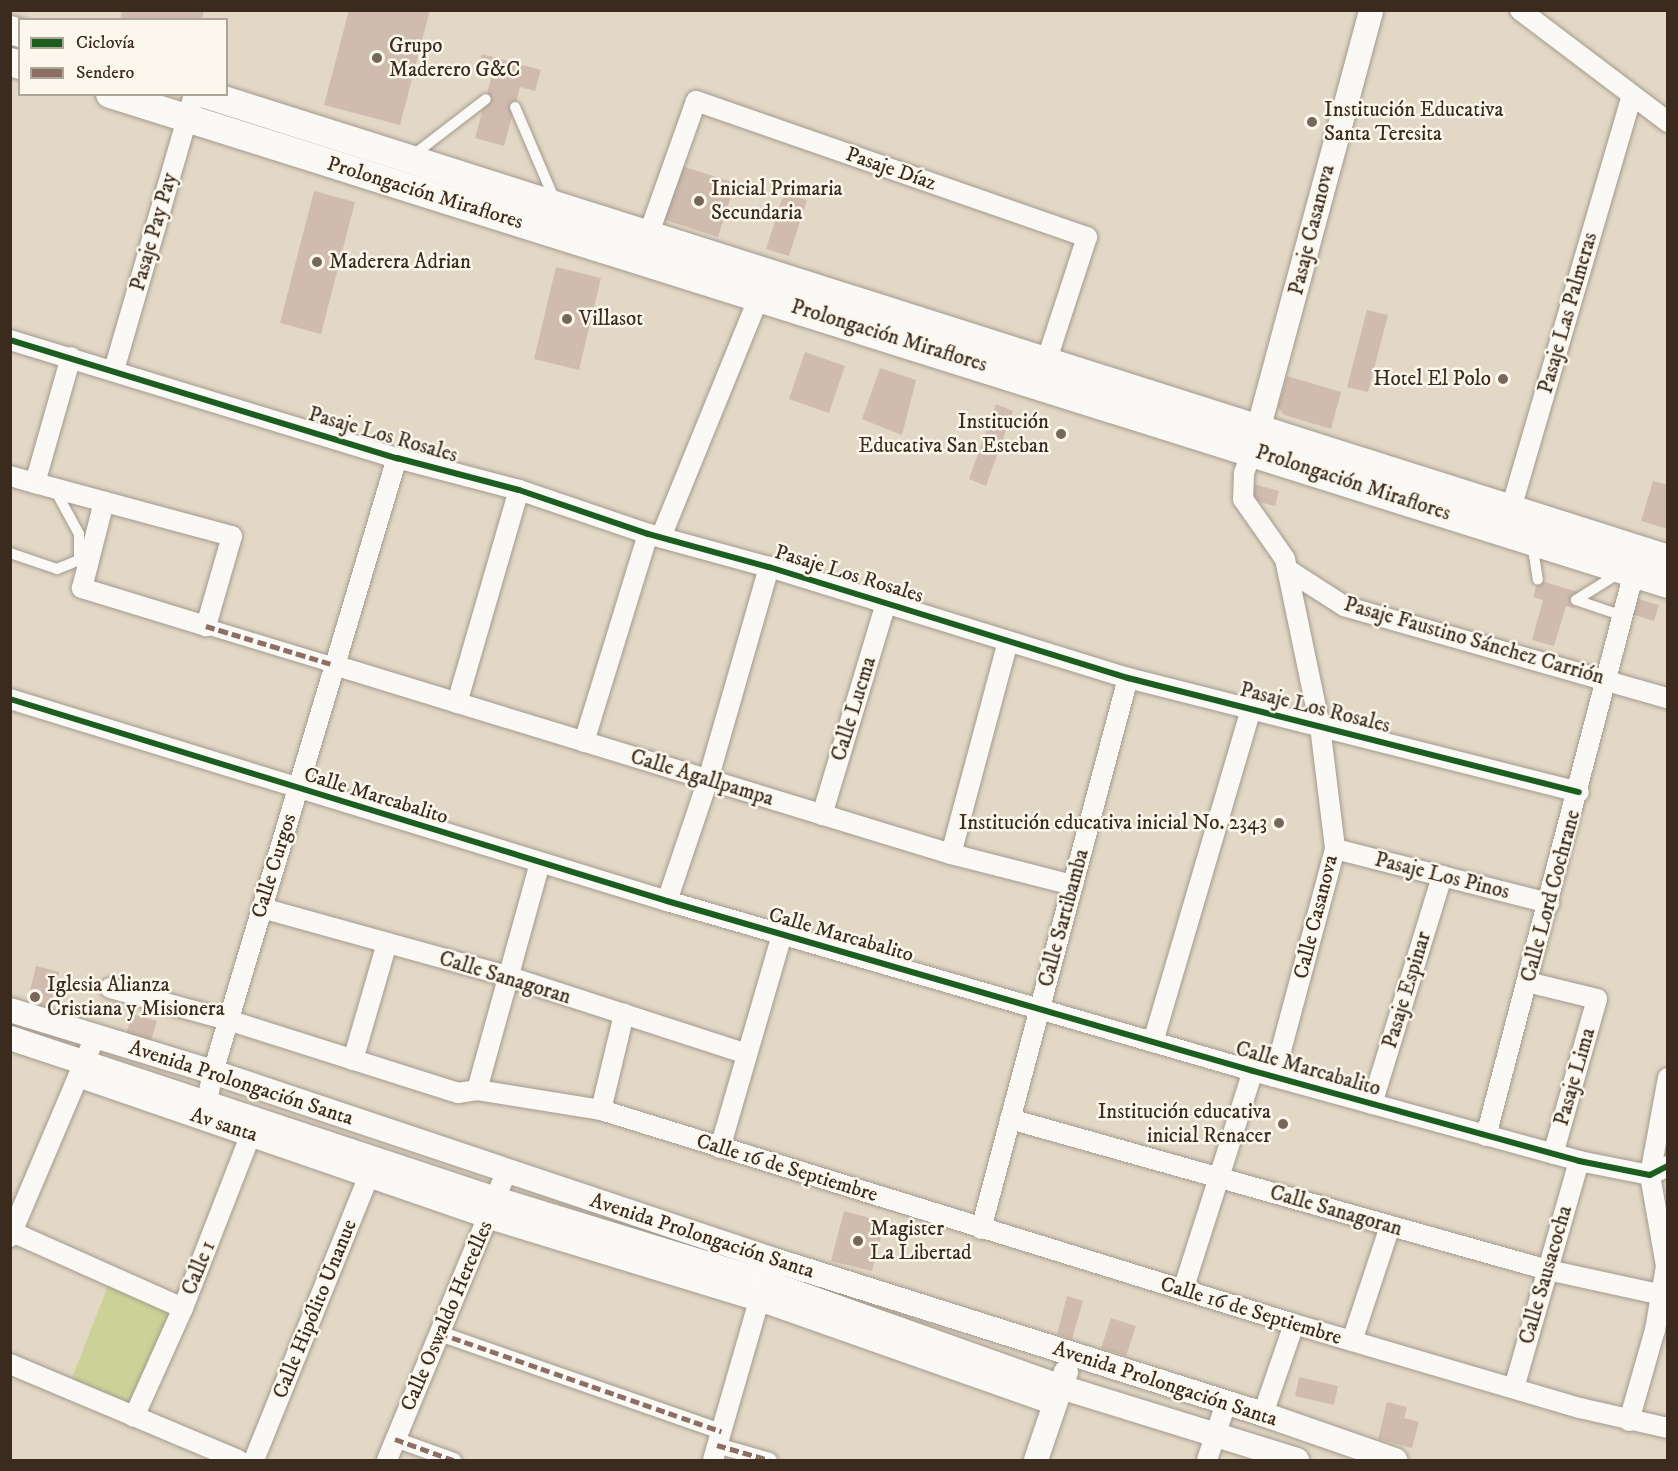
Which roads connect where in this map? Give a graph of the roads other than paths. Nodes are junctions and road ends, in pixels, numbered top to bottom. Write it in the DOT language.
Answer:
graph roads {
  1 [pos="1371,10"];
  2 [pos="1520,10"];
  3 [pos="122,96"];
  4 [pos="210,96"];
  5 [pos="1632,96"];
  6 [pos="486,99"];
  7 [pos="190,107"];
  8 [pos="515,107"];
  9 [pos="1668,122"];
  10 [pos="405,172"];
  11 [pos="556,204"];
  12 [pos="649,233"];
  13 [pos="764,284"];
  14 [pos="10,340"];
  15 [pos="71,357"];
  16 [pos="114,370"];
  17 [pos="1043,372"];
  18 [pos="1255,441"];
  19 [pos="397,458"];
  20 [pos="10,476"];
  21 [pos="35,483"];
  22 [pos="54,488"];
  23 [pos="519,490"];
  24 [pos="104,502"];
  25 [pos="1507,520"];
  26 [pos="655,535"];
  27 [pos="1532,540"];
  28 [pos="10,554"];
  29 [pos="1668,559"];
  30 [pos="1632,564"];
  31 [pos="770,567"];
  32 [pos="1288,570"];
  33 [pos="1538,580"];
  34 [pos="1668,584"];
  35 [pos="886,603"];
  36 [pos="1623,616"];
  37 [pos="206,626"];
  38 [pos="1008,641"];
  39 [pos="334,665"];
  40 [pos="1128,678"];
  41 [pos="1608,681"];
  42 [pos="1668,698"];
  43 [pos="10,699"];
  44 [pos="457,703"];
  45 [pos="1251,709"];
  46 [pos="1320,726"];
  47 [pos="584,742"];
  48 [pos="708,780"];
  49 [pos="297,789"];
  50 [pos="1579,792"];
  51 [pos="822,815"];
  52 [pos="1335,849"];
  53 [pos="951,854"];
  54 [pos="540,863"];
  55 [pos="1442,876"];
  56 [pos="1073,885"];
  57 [pos="667,901"];
  58 [pos="1549,903"];
  59 [pos="262,908"];
  60 [pos="782,935"];
  61 [pos="387,943"];
  62 [pos="507,976"];
  63 [pos="1527,982"];
  64 [pos="110,988"];
  65 [pos="1040,1009"];
  66 [pos="10,1010"];
  67 [pos="624,1014"];
  68 [pos="228,1020"];
  69 [pos="95,1037"];
  70 [pos="10,1038"];
  71 [pos="1153,1042"];
  72 [pos="747,1054"];
  73 [pos="353,1060"];
  74 [pos="81,1070"];
  75 [pos="1253,1071"];
  76 [pos="213,1072"];
  77 [pos="1274,1077"];
  78 [pos="1668,1078"];
  79 [pos="477,1090"];
  80 [pos="207,1102"];
  81 [pos="1372,1104"];
  82 [pos="601,1110"];
  83 [pos="1010,1119"];
  84 [pos="254,1126"];
  85 [pos="1486,1136"];
  86 [pos="720,1148"];
  87 [pos="1553,1154"];
  88 [pos="1579,1161"];
  89 [pos="372,1166"];
  90 [pos="1668,1166"];
  91 [pos="507,1171"];
  92 [pos="1650,1175"];
  93 [pos="1219,1178"];
  94 [pos="493,1209"];
  95 [pos="1390,1226"];
  96 [pos="981,1229"];
  97 [pos="1665,1232"];
  98 [pos="11,1234"];
  99 [pos="1548,1270"];
  100 [pos="765,1280"];
  101 [pos="1183,1290"];
  102 [pos="1663,1295"];
  103 [pos="183,1308"];
  104 [pos="1294,1324"];
  105 [pos="1661,1330"];
  106 [pos="439,1334"];
  107 [pos="1352,1341"];
  108 [pos="1072,1355"];
  109 [pos="10,1364"];
  110 [pos="1514,1388"];
  111 [pos="1058,1396"];
  112 [pos="1226,1403"];
  113 [pos="1263,1414"];
  114 [pos="134,1417"];
  115 [pos="1629,1421"];
  116 [pos="1668,1428"];
  117 [pos="1216,1434"];
  118 [pos="395,1439"];
  119 [pos="717,1446"];
  120 [pos="238,1461"];
  121 [pos="254,1461"];
  122 [pos="387,1461"];
  123 [pos="453,1461"];
  124 [pos="769,1461"];
  125 [pos="1036,1461"];
  126 [pos="1207,1461"];
  127 [pos="1297,1461"];
  128 [pos="1395,1461"];
  1 -- 18 [label="street, Pasaje Casanova"];
  2 -- 5 [label="street"];
  3 -- 7 [label="main road, Prolongación Miraflores"];
  4 -- 10 [label="main road, Prolongación Miraflores"];
  5 -- 9 [label="street"];
  5 -- 25 [label="street, Pasaje Las Palmeras"];
  6 -- 10 [label="lane"];
  7 -- 10 [label="main road, Prolongación Miraflores"];
  7 -- 16 [label="street, Pasaje Pay Pay"];
  8 -- 11 [label="lane"];
  10 -- 11 [label="main road, Prolongación Miraflores"];
  10 -- 13 [label="main road, Prolongación Miraflores"];
  11 -- 12 [label="main road, Prolongación Miraflores"];
  12 -- 13 [label="main road, Prolongación Miraflores"];
  12 -- 17 [label="street, Pasaje Díaz"];
  13 -- 17 [label="main road, Prolongación Miraflores"];
  13 -- 26 [label="street"];
  14 -- 15 [label="street, Pasaje Los Rosales"];
  15 -- 16 [label="street, Pasaje Los Rosales"];
  15 -- 21 [label="street"];
  16 -- 19 [label="street, Pasaje Los Rosales"];
  17 -- 18 [label="main road, Prolongación Miraflores"];
  18 -- 25 [label="main road, Prolongación Miraflores"];
  18 -- 32 [label="street, Calle Casanova"];
  19 -- 23 [label="street, Pasaje Los Rosales"];
  19 -- 39 [label="street, Calle Curgos"];
  20 -- 21 [label="street"];
  21 -- 22 [label="street"];
  22 -- 24 [label="street"];
  22 -- 28 [label="lane"];
  23 -- 26 [label="street, Pasaje Los Rosales"];
  23 -- 44 [label="street"];
  24 -- 37 [label="street"];
  24 -- 37 [label="street"];
  25 -- 27 [label="main road, Prolongación Miraflores"];
  25 -- 30 [label="main road, Prolongación Miraflores"];
  26 -- 31 [label="street, Pasaje Los Rosales"];
  26 -- 47 [label="street"];
  27 -- 30 [label="main road, Prolongación Miraflores"];
  27 -- 33 [label="lane"];
  29 -- 30 [label="main road, Prolongación Miraflores"];
  30 -- 34 [label="main road, Prolongación Miraflores"];
  30 -- 36 [label="street, Calle Lord Cochrane"];
  30 -- 36 [label="lane"];
  31 -- 35 [label="street, Pasaje Los Rosales"];
  31 -- 48 [label="street"];
  32 -- 41 [label="street, Pasaje Faustino Sánchez Carrión"];
  32 -- 46 [label="street, Calle Casanova"];
  35 -- 38 [label="street, Pasaje Los Rosales"];
  35 -- 51 [label="street, Calle Lucma"];
  36 -- 41 [label="street, Calle Lord Cochrane"];
  37 -- 39 [label="street"];
  38 -- 40 [label="street, Pasaje Los Rosales"];
  38 -- 53 [label="street"];
  39 -- 44 [label="street, Calle Agallpampa"];
  39 -- 49 [label="street, Calle Curgos"];
  40 -- 45 [label="street, Pasaje Los Rosales"];
  40 -- 56 [label="street, Calle Sartibamba"];
  41 -- 42 [label="street, Pasaje Faustino Sánchez Carrión"];
  41 -- 50 [label="street, Calle Lord Cochrane"];
  43 -- 49 [label="street, Calle Marcabalito"];
  44 -- 47 [label="street, Calle Agallpampa"];
  45 -- 46 [label="street, Pasaje Los Rosales"];
  45 -- 71 [label="street"];
  46 -- 50 [label="street, Pasaje Los Rosales"];
  46 -- 52 [label="street, Calle Casanova"];
  47 -- 48 [label="street, Calle Agallpampa"];
  48 -- 51 [label="street, Calle Agallpampa"];
  48 -- 57 [label="street"];
  49 -- 54 [label="street, Calle Marcabalito"];
  49 -- 59 [label="street, Calle Curgos"];
  50 -- 58 [label="street, Calle Lord Cochrane"];
  51 -- 53 [label="street, Calle Agallpampa"];
  52 -- 55 [label="street, Pasaje Los Pinos"];
  52 -- 77 [label="street, Calle Casanova"];
  53 -- 56 [label="street, Calle Agallpampa"];
  54 -- 57 [label="street, Calle Marcabalito"];
  54 -- 62 [label="street"];
  55 -- 58 [label="street, Pasaje Los Pinos"];
  55 -- 81 [label="street, Pasaje Espinar"];
  56 -- 65 [label="street, Calle Sartibamba"];
  57 -- 60 [label="street, Calle Marcabalito"];
  58 -- 63 [label="street, Calle Lord Cochrane"];
  59 -- 61 [label="street, Calle Sanagoran"];
  59 -- 68 [label="street, Calle Curgos"];
  60 -- 65 [label="street, Calle Marcabalito"];
  60 -- 72 [label="street"];
  61 -- 62 [label="street, Calle Sanagoran"];
  61 -- 73 [label="street"];
  62 -- 67 [label="street, Calle Sanagoran"];
  62 -- 79 [label="street"];
  63 -- 85 [label="street, Calle Lord Cochrane"];
  63 -- 87 [label="street, Pasaje Lima"];
  64 -- 68 [label="street, Calle 16 de Septiembre"];
  65 -- 71 [label="street, Calle Marcabalito"];
  65 -- 83 [label="street, Calle Sartibamba"];
  66 -- 69 [label="street, Avenida Prolongación Santa"];
  67 -- 72 [label="street, Calle Sanagoran"];
  67 -- 82 [label="street"];
  68 -- 73 [label="street, Calle 16 de Septiembre"];
  68 -- 76 [label="street, Calle Curgos"];
  69 -- 74 [label="street"];
  69 -- 76 [label="street, Avenida Prolongación Santa"];
  70 -- 74 [label="street, Avenida Prolongación Santa"];
  71 -- 75 [label="street, Calle Marcabalito"];
  72 -- 86 [label="street"];
  73 -- 79 [label="street, Calle 16 de Septiembre"];
  74 -- 80 [label="street, Avenida Prolongación Santa"];
  74 -- 84 [label="street, Av santa"];
  74 -- 98 [label="street"];
  75 -- 77 [label="street, Calle Marcabalito"];
  75 -- 93 [label="street"];
  76 -- 80 [label="street, Calle Curgos"];
  76 -- 91 [label="street, Avenida Prolongación Santa"];
  77 -- 81 [label="street, Calle Marcabalito"];
  78 -- 92 [label="street"];
  79 -- 82 [label="street, Calle 16 de Septiembre"];
  80 -- 84 [label="street, Avenida Prolongación Santa"];
  81 -- 85 [label="street, Calle Marcabalito"];
  82 -- 86 [label="street, Calle 16 de Septiembre"];
  83 -- 93 [label="street, Calle Sanagoran"];
  83 -- 96 [label="street, Calle Sartibamba"];
  84 -- 89 [label="street, Avenida Prolongación Santa"];
  84 -- 103 [label="street, Calle 1"];
  85 -- 87 [label="street, Calle Marcabalito"];
  86 -- 96 [label="street, Calle 16 de Septiembre"];
  87 -- 88 [label="street, Calle Marcabalito"];
  88 -- 92 [label="street, Calle Marcabalito"];
  88 -- 99 [label="street, Calle Sausacocha"];
  89 -- 94 [label="street, Avenida Prolongación Santa"];
  89 -- 121 [label="street, Calle Hipólito Unanue"];
  90 -- 92 [label="street"];
  91 -- 94 [label="street, Calle Oswaldo Hercelles"];
  91 -- 100 [label="street, Avenida Prolongación Santa"];
  92 -- 97 [label="street"];
  93 -- 95 [label="street, Calle Sanagoran"];
  93 -- 101 [label="street"];
  94 -- 100 [label="street, Avenida Prolongación Santa"];
  94 -- 106 [label="street, Calle Oswaldo Hercelles"];
  95 -- 99 [label="street, Calle Sanagoran"];
  95 -- 107 [label="street"];
  96 -- 101 [label="street, Calle 16 de Septiembre"];
  97 -- 102 [label="street"];
  98 -- 103 [label="street"];
  99 -- 102 [label="street, Calle Sanagoran"];
  99 -- 110 [label="street, Calle Sausacocha"];
  100 -- 108 [label="street, Avenida Prolongación Santa"];
  100 -- 111 [label="street, Avenida Prolongación Santa"];
  100 -- 119 [label="street"];
  101 -- 104 [label="street, Calle 16 de Septiembre"];
  102 -- 105 [label="street"];
  103 -- 114 [label="street, Calle 1"];
  104 -- 107 [label="street, Calle 16 de Septiembre"];
  104 -- 113 [label="street"];
  105 -- 115 [label="street"];
  106 -- 118 [label="street, Calle Oswaldo Hercelles"];
  106 -- 119 [label="street"];
  107 -- 110 [label="street, Calle 16 de Septiembre"];
  108 -- 111 [label="street"];
  108 -- 112 [label="street, Avenida Prolongación Santa"];
  109 -- 114 [label="street"];
  110 -- 115 [label="street, Calle 16 de Septiembre"];
  111 -- 117 [label="street, Avenida Prolongación Santa"];
  111 -- 125 [label="street"];
  112 -- 113 [label="street, Avenida Prolongación Santa"];
  112 -- 117 [label="street"];
  113 -- 128 [label="street, Avenida Prolongación Santa"];
  114 -- 120 [label="street"];
  115 -- 116 [label="street, Calle 16 de Septiembre"];
  117 -- 126 [label="street"];
  117 -- 127 [label="street, Avenida Prolongación Santa"];
  118 -- 122 [label="street, Calle Oswaldo Hercelles"];
  118 -- 123 [label="street"];
  119 -- 124 [label="street"];
}
